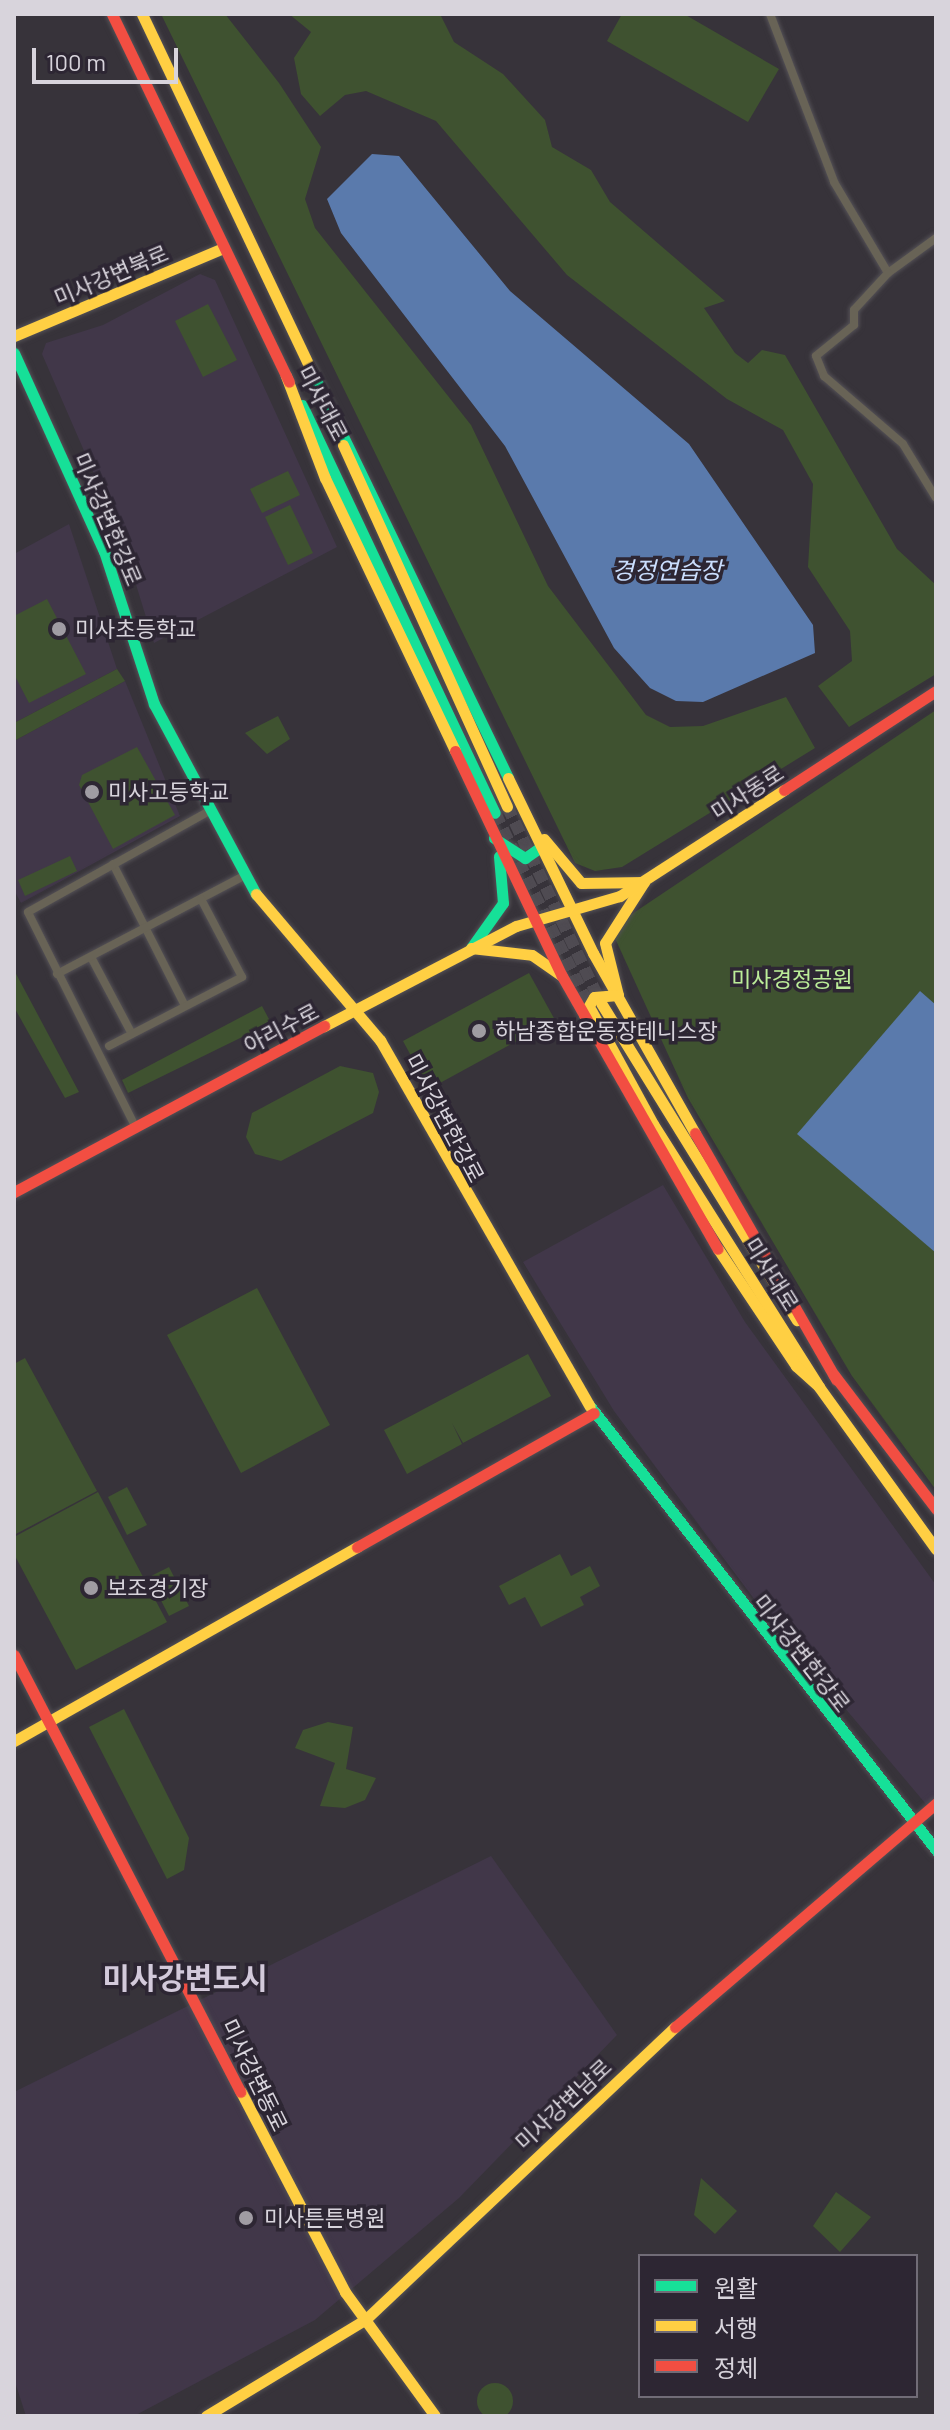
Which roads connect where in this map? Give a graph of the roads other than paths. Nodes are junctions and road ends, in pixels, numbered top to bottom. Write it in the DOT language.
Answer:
graph roads {
  1 [pos="112,14"];
  2 [pos="142,14"];
  3 [pos="770,14"];
  4 [pos="936,238"];
  5 [pos="223,248"];
  6 [pos="888,273"];
  7 [pos="14,336"];
  8 [pos="14,353"];
  9 [pos="311,370"];
  10 [pos="286,376"];
  11 [pos="936,498"];
  12 [pos="936,691"];
  13 [pos="507,806"];
  14 [pos="208,812"];
  15 [pos="495,813"];
  16 [pos="534,827"];
  17 [pos="496,843"];
  18 [pos="542,846"];
  19 [pos="113,864"];
  20 [pos="242,877"];
  21 [pos="644,882"];
  22 [pos="201,899"];
  23 [pos="572,912"];
  24 [pos="535,921"];
  25 [pos="145,927"];
  26 [pos="471,948"];
  27 [pos="91,957"];
  28 [pos="57,974"];
  29 [pos="562,976"];
  30 [pos="618,995"];
  31 [pos="185,1006"];
  32 [pos="357,1009"];
  33 [pos="592,1009"];
  34 [pos="132,1034"];
  35 [pos="109,1046"];
  36 [pos="136,1128"];
  37 [pos="14,1192"];
  38 [pos="836,1379"];
  39 [pos="594,1413"];
  40 [pos="936,1509"];
  41 [pos="936,1549"];
  42 [pos="14,1655"];
  43 [pos="52,1722"];
  44 [pos="14,1741"];
  45 [pos="936,1803"];
  46 [pos="912,1825"];
  47 [pos="936,1850"];
  48 [pos="366,2319"];
  49 [pos="206,2416"];
  50 [pos="435,2416"];
  1 -- 5 [label="main road, 미사대로"];
  2 -- 9 [label="main road, 미사대로"];
  3 -- 6 [label="street"];
  4 -- 6 [label="street"];
  5 -- 7 [label="main road, 미사강변북로"];
  5 -- 10 [label="main road, 미사대로"];
  6 -- 11 [label="street"];
  8 -- 14 [label="main road, 미사강변한강로"];
  9 -- 13 [label="main road, 미사대로"];
  9 -- 16 [label="main road"];
  10 -- 15 [label="main road, 미사대로"];
  10 -- 17 [label="main road"];
  12 -- 21 [label="main road, 미사동로"];
  14 -- 19 [label="street"];
  14 -- 20 [label="main road, 미사강변한강로"];
  16 -- 18 [label="main road"];
  16 -- 21 [label="main road"];
  17 -- 18 [label="main road"];
  17 -- 24 [label="main road"];
  17 -- 26 [label="main road"];
  18 -- 23 [label="main road"];
  19 -- 25 [label="street"];
  19 -- 28 [label="street"];
  20 -- 22 [label="street"];
  20 -- 32 [label="main road, 미사강변한강로"];
  21 -- 23 [label="main road, 미사동로"];
  21 -- 30 [label="main road"];
  22 -- 25 [label="street"];
  22 -- 31 [label="street"];
  23 -- 24 [label="main road, 아리수로"];
  23 -- 30 [label="main road"];
  24 -- 26 [label="main road, 아리수로"];
  24 -- 29 [label="main road"];
  25 -- 27 [label="street"];
  25 -- 31 [label="street"];
  26 -- 29 [label="main road"];
  26 -- 32 [label="main road, 아리수로"];
  27 -- 28 [label="street"];
  27 -- 34 [label="street"];
  28 -- 36 [label="street"];
  29 -- 33 [label="main road"];
  30 -- 33 [label="main road"];
  30 -- 38 [label="main road"];
  31 -- 34 [label="street"];
  32 -- 36 [label="main road, 아리수로"];
  32 -- 39 [label="main road, 미사강변한강로"];
  33 -- 38 [label="main road, 미사대로"];
  33 -- 41 [label="main road"];
  34 -- 35 [label="street"];
  36 -- 37 [label="main road, 아리수로"];
  38 -- 40 [label="main road, 미사대로"];
  39 -- 43 [label="main road"];
  39 -- 46 [label="main road, 미사강변한강로"];
  42 -- 43 [label="main road, 미사강변동로"];
  43 -- 44 [label="main road"];
  43 -- 48 [label="main road, 미사강변동로"];
  45 -- 46 [label="main road, 미사강변남로"];
  46 -- 47 [label="main road, 미사강변한강로"];
  46 -- 48 [label="main road, 미사강변남로"];
  48 -- 49 [label="main road, 미사강변남로"];
  48 -- 50 [label="main road, 미사강변동로"];
}
